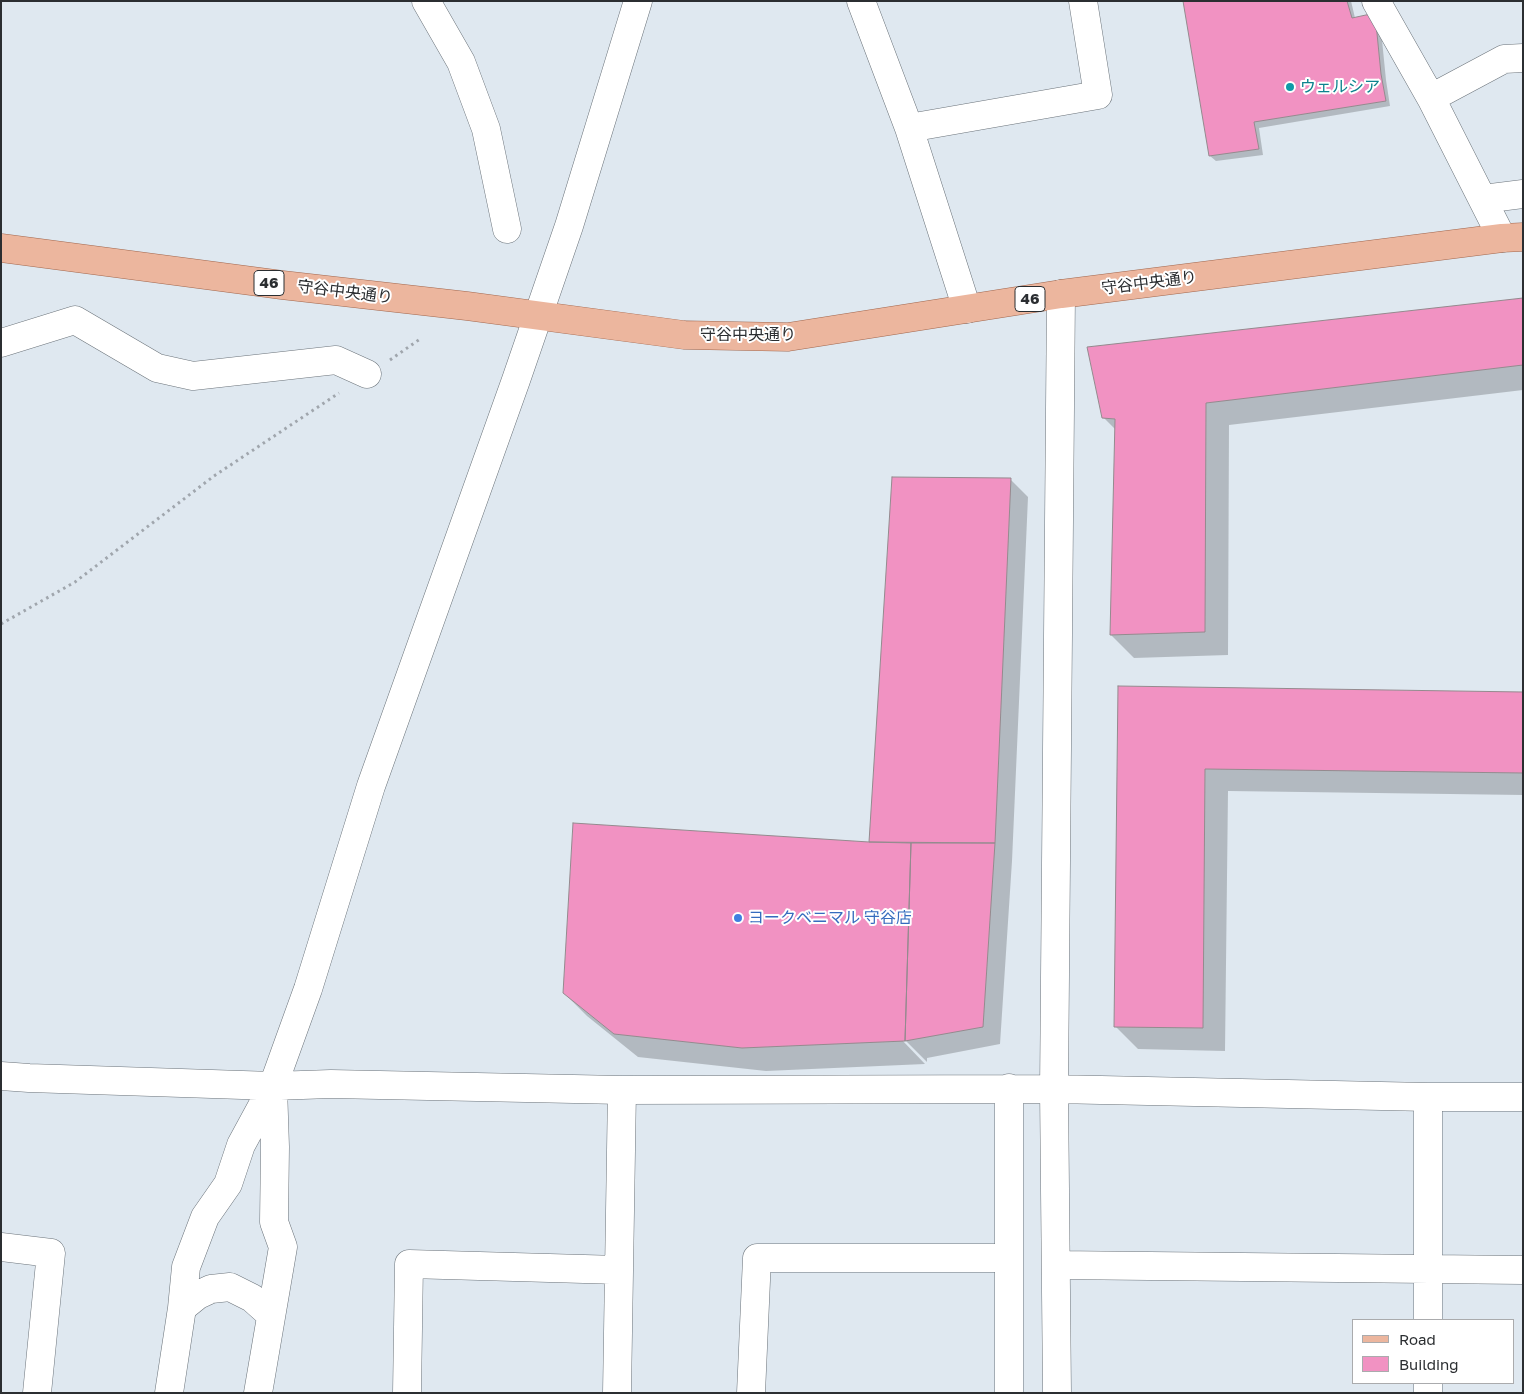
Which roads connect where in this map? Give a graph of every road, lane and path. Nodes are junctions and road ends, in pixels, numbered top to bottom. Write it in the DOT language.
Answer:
graph roads {
  1 [pos="426,1"];
  2 [pos="638,1"];
  3 [pos="1083,1"];
  4 [pos="1376,1"];
  5 [pos="871,4"];
  6 [pos="1523,58"];
  7 [pos="1431,98"];
  8 [pos="909,128"];
  9 [pos="1523,194"];
  10 [pos="1483,199"];
  11 [pos="507,229"];
  12 [pos="1513,237"];
  13 [pos="1,248"];
  14 [pos="1061,294"];
  15 [pos="966,309"];
  16 [pos="538,316"];
  17 [pos="420,339"];
  18 [pos="1,343"];
  19 [pos="367,374"];
  20 [pos="1,624"];
  21 [pos="1,1076"];
  22 [pos="273,1086"];
  23 [pos="1009,1088"];
  24 [pos="1054,1089"];
  25 [pos="622,1090"];
  26 [pos="1428,1097"];
  27 [pos="1523,1097"];
  28 [pos="1,1247"];
  29 [pos="1009,1258"];
  30 [pos="1056,1266"];
  31 [pos="1428,1269"];
  32 [pos="619,1270"];
  33 [pos="1523,1270"];
  34 [pos="182,1308"];
  35 [pos="271,1315"];
  36 [pos="1428,1319"];
  37 [pos="37,1393"];
  38 [pos="169,1393"];
  39 [pos="258,1393"];
  40 [pos="408,1393"];
  41 [pos="617,1393"];
  42 [pos="751,1393"];
  43 [pos="1009,1393"];
  44 [pos="1058,1393"];
  1 -- 11 [label="street"];
  2 -- 16 [label="street"];
  3 -- 8 [label="street"];
  4 -- 7 [label="street"];
  5 -- 8 [label="street"];
  6 -- 7 [label="street"];
  7 -- 10 [label="street"];
  8 -- 15 [label="street"];
  9 -- 10 [label="street"];
  10 -- 12 [label="street"];
  12 -- 14 [label="main road, 守谷中央通り / 46"];
  13 -- 16 [label="main road, 守谷中央通り / 46"];
  14 -- 15 [label="main road, 守谷中央通り / 46"];
  14 -- 24 [label="street"];
  15 -- 16 [label="main road, 守谷中央通り / 46"];
  16 -- 22 [label="street"];
  17 -- 19 [label="path"];
  18 -- 19 [label="street"];
  19 -- 20 [label="path"];
  21 -- 22 [label="street"];
  22 -- 25 [label="street"];
  22 -- 34 [label="street"];
  22 -- 35 [label="street"];
  23 -- 24 [label="street"];
  23 -- 25 [label="street"];
  23 -- 29 [label="street"];
  24 -- 26 [label="street"];
  24 -- 30 [label="street"];
  25 -- 32 [label="street"];
  26 -- 27 [label="street"];
  26 -- 31 [label="street"];
  28 -- 37 [label="street"];
  29 -- 42 [label="street"];
  29 -- 43 [label="street"];
  30 -- 31 [label="street"];
  30 -- 44 [label="street"];
  31 -- 33 [label="street"];
  31 -- 36 [label="street"];
  32 -- 40 [label="street"];
  32 -- 41 [label="street"];
  34 -- 35 [label="street"];
  34 -- 38 [label="street"];
  35 -- 39 [label="street"];
}
